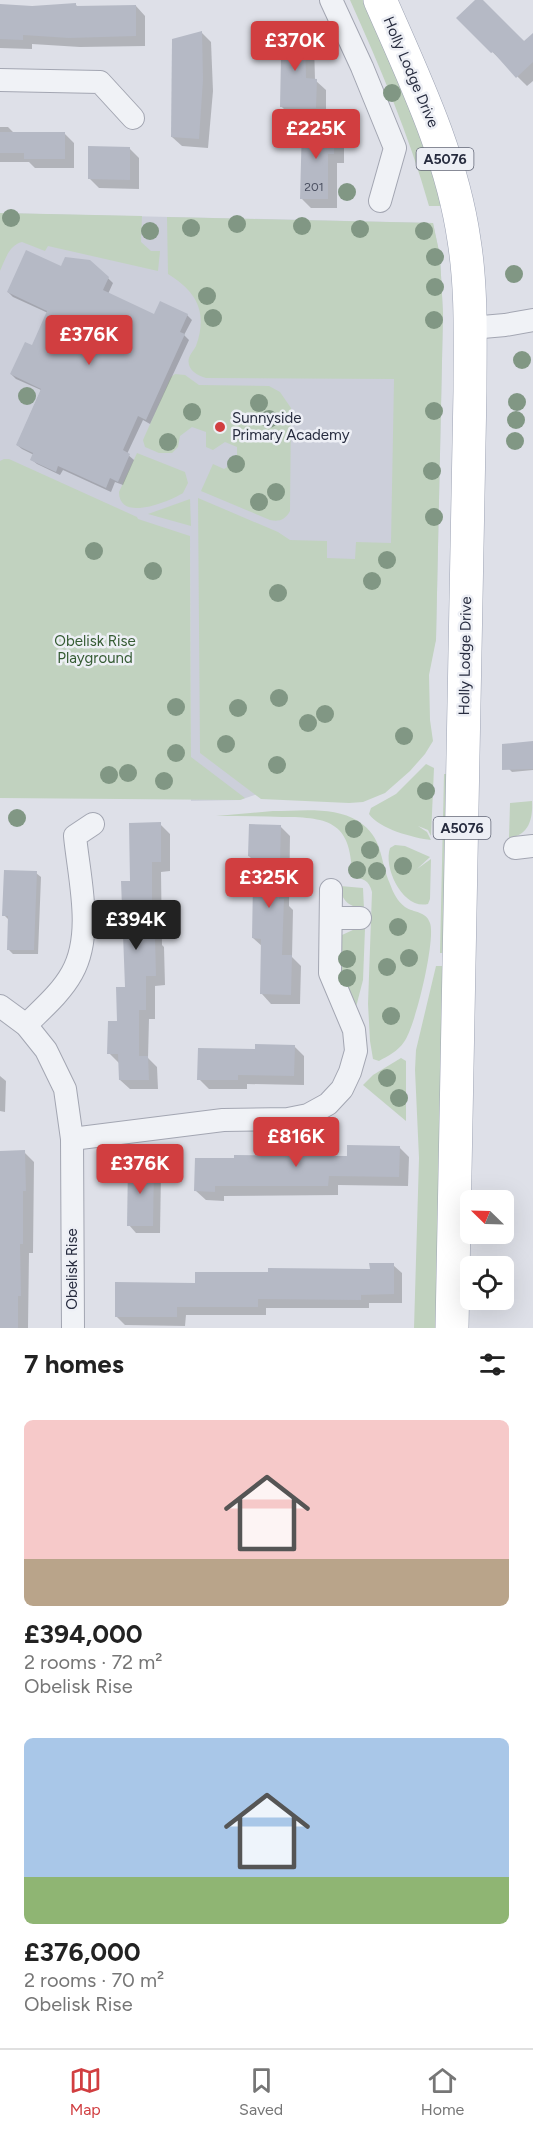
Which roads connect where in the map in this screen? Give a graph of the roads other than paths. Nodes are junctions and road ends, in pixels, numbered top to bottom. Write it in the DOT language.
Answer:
graph roads {
  1 [pos="331,0"];
  2 [pos="380,0"];
  3 [pos="0,81"];
  4 [pos="133,117"];
  5 [pos="380,201"];
  6 [pos="533,320"];
  7 [pos="471,328"];
  8 [pos="76,829"];
  9 [pos="331,890"];
  10 [pos="331,918"];
  11 [pos="360,918"];
  12 [pos="0,1006"];
  13 [pos="26,1025"];
  14 [pos="72,1139"];
  15 [pos="73,1328"];
  16 [pos="452,1328"];
  1 -- 5 [label="street"];
  2 -- 7 [label="main road, Holly Lodge Drive / A5076"];
  3 -- 4 [label="street"];
  6 -- 7 [label="street"];
  7 -- 16 [label="main road, Holly Lodge Drive / A5076"];
  8 -- 13 [label="street"];
  9 -- 10 [label="street"];
  10 -- 11 [label="street"];
  10 -- 14 [label="street"];
  12 -- 13 [label="street, Obelisk Rise"];
  13 -- 14 [label="street, Obelisk Rise"];
  14 -- 15 [label="street, Obelisk Rise"];
}
